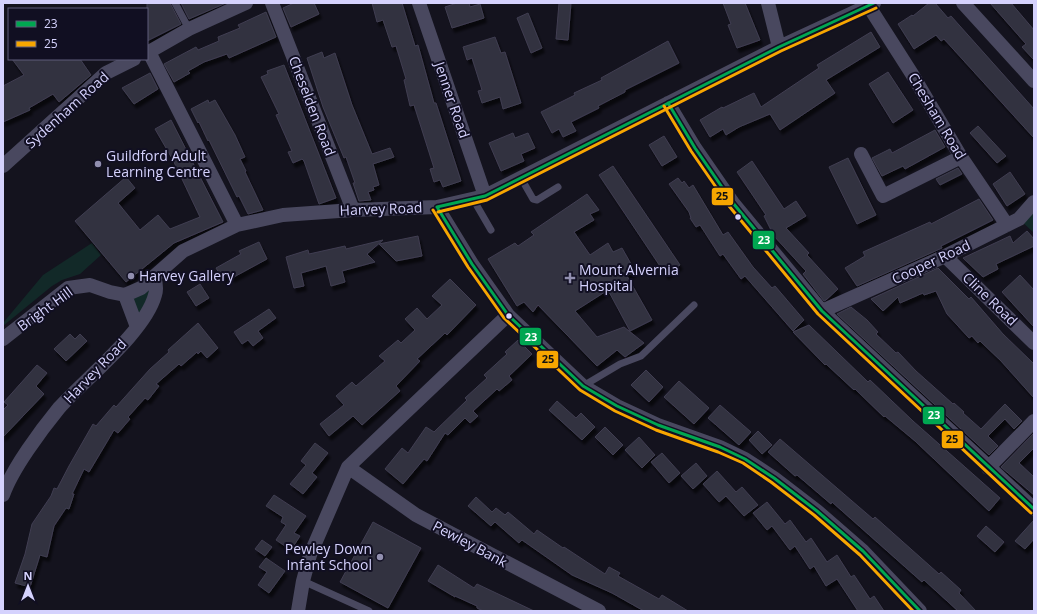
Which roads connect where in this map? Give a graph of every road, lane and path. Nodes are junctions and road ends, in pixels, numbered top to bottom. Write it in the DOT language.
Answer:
graph roads {
  1 [pos="175,3"];
  2 [pos="246,3"];
  3 [pos="272,3"];
  4 [pos="419,3"];
  5 [pos="768,3"];
  6 [pos="963,3"];
  7 [pos="871,4"];
  8 [pos="189,29"];
  9 [pos="779,47"];
  10 [pos="148,52"];
  11 [pos="132,60"];
  12 [pos="1034,81"];
  13 [pos="668,103"];
  14 [pos="861,154"];
  15 [pos="961,157"];
  16 [pos="3,166"];
  17 [pos="521,178"];
  18 [pos="558,187"];
  19 [pos="479,198"];
  20 [pos="1034,202"];
  21 [pos="437,207"];
  22 [pos="353,210"];
  23 [pos="237,225"];
  24 [pos="1007,225"];
  25 [pos="491,230"];
  26 [pos="945,256"];
  27 [pos="154,277"];
  28 [pos="126,295"];
  29 [pos="694,305"];
  30 [pos="822,311"];
  31 [pos="508,315"];
  32 [pos="137,327"];
  33 [pos="3,339"];
  34 [pos="1034,342"];
  35 [pos="583,386"];
  36 [pos="1034,421"];
  37 [pos="348,467"];
  38 [pos="988,468"];
  39 [pos="3,495"];
  40 [pos="1034,509"];
  41 [pos="303,581"];
  42 [pos="298,611"];
  43 [pos="369,611"];
  44 [pos="599,611"];
  45 [pos="920,611"];
  1 -- 8 [label="lane"];
  2 -- 8 [label="street"];
  3 -- 22 [label="street, Cheselden Road"];
  4 -- 19 [label="street, Jenner Road"];
  5 -- 9 [label="street"];
  6 -- 12 [label="street"];
  7 -- 9 [label="street, Harvey Road"];
  7 -- 15 [label="street, Chesham Road"];
  8 -- 10 [label="street"];
  9 -- 13 [label="street, Harvey Road"];
  10 -- 23 [label="street"];
  11 -- 16 [label="street, Sydenham Road"];
  13 -- 17 [label="street, Harvey Road"];
  13 -- 30 [label="street"];
  14 -- 15 [label="street"];
  15 -- 24 [label="street, Chesham Road"];
  17 -- 18 [label="lane"];
  17 -- 19 [label="street, Harvey Road"];
  19 -- 21 [label="street, Harvey Road"];
  19 -- 25 [label="lane"];
  20 -- 24 [label="street, Cooper Road"];
  21 -- 22 [label="street, Harvey Road"];
  21 -- 31 [label="street"];
  22 -- 23 [label="street, Harvey Road"];
  23 -- 27 [label="street, Harvey Road"];
  24 -- 26 [label="street, Cooper Road"];
  26 -- 30 [label="street, Cooper Road"];
  26 -- 34 [label="street, Cline Road"];
  27 -- 28 [label="street"];
  27 -- 32 [label="street, Harvey Road"];
  28 -- 32 [label="street"];
  28 -- 33 [label="street, Bright Hill"];
  29 -- 35 [label="lane"];
  30 -- 38 [label="street"];
  31 -- 35 [label="street"];
  31 -- 37 [label="street"];
  32 -- 39 [label="street, Harvey Road"];
  35 -- 45 [label="street"];
  36 -- 38 [label="street"];
  37 -- 41 [label="street"];
  37 -- 44 [label="street, Pewley Bank"];
  38 -- 40 [label="street"];
  41 -- 42 [label="street"];
  41 -- 43 [label="lane"];
}
